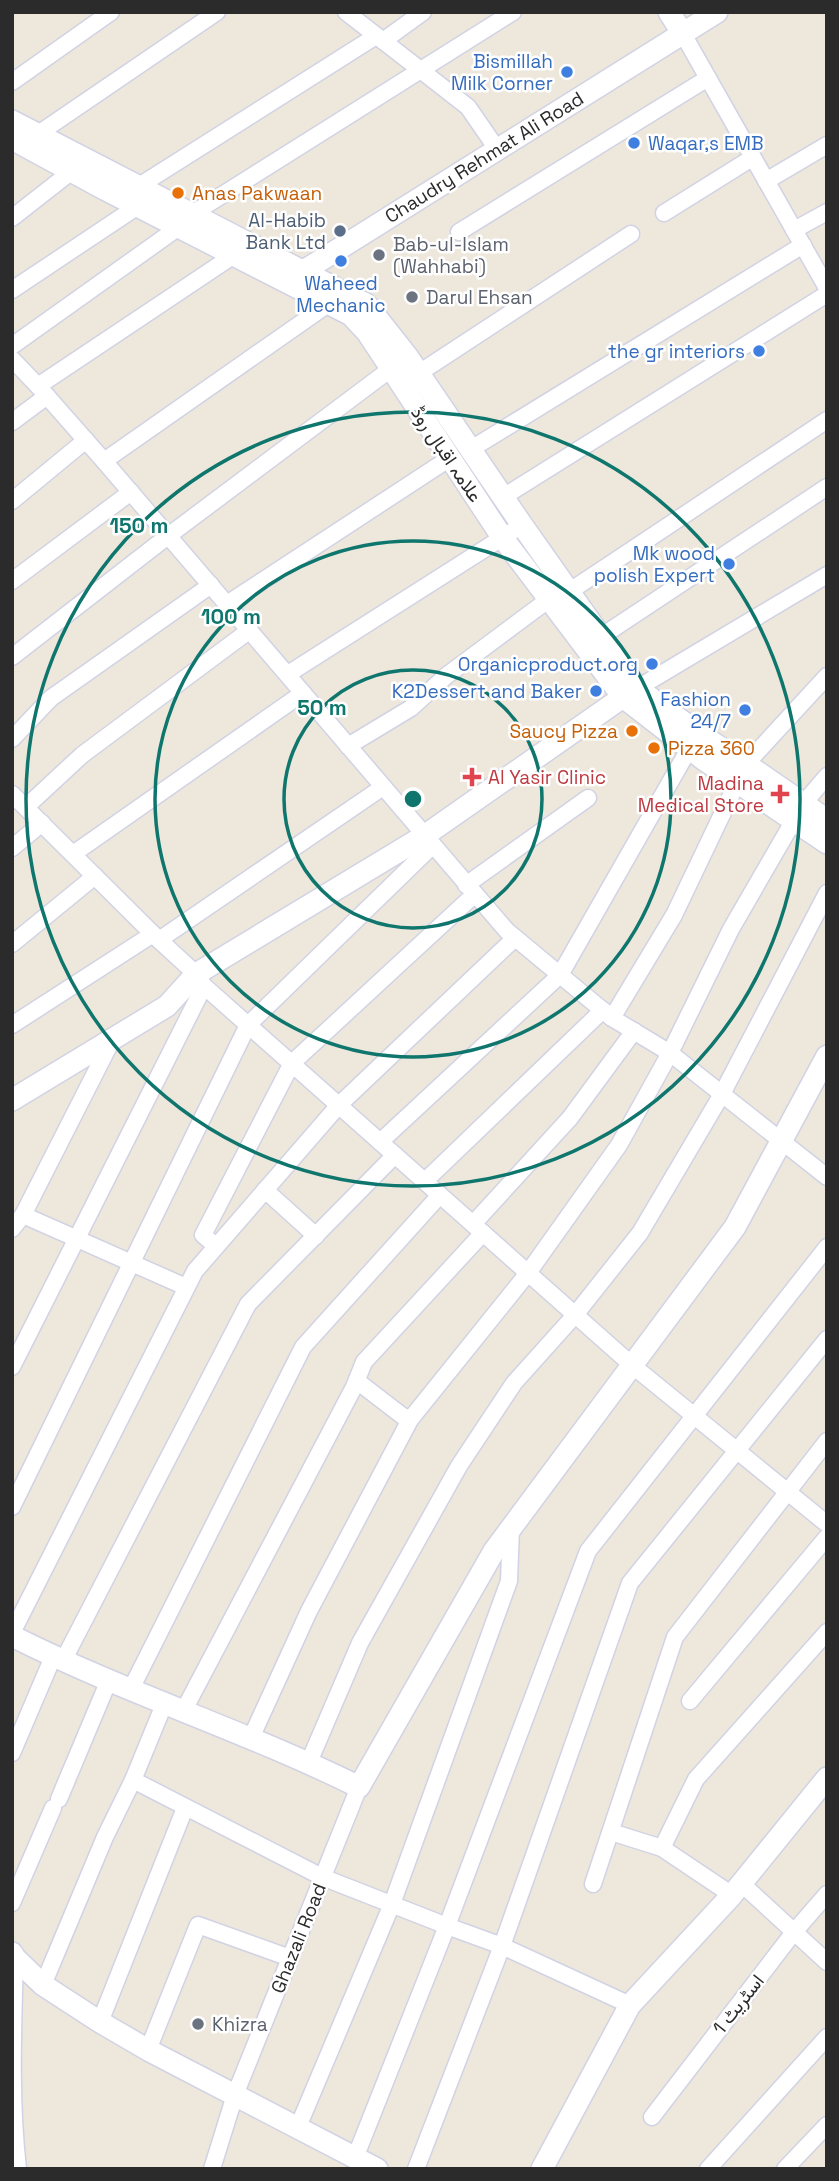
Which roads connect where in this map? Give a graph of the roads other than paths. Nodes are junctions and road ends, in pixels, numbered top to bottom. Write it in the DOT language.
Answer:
graph roads {
  1 [pos="111,12"];
  2 [pos="217,12"];
  3 [pos="346,12"];
  4 [pos="423,12"];
  5 [pos="513,12"];
  6 [pos="669,12"];
  7 [pos="717,12"];
  8 [pos="682,33"];
  9 [pos="380,38"];
  10 [pos="420,70"];
  11 [pos="708,78"];
  12 [pos="12,82"];
  13 [pos="12,121"];
  14 [pos="38,134"];
  15 [pos="12,139"];
  16 [pos="827,145"];
  17 [pos="497,149"];
  18 [pos="752,158"];
  19 [pos="72,171"];
  20 [pos="766,181"];
  21 [pos="138,196"];
  22 [pos="827,212"];
  23 [pos="664,213"];
  24 [pos="12,218"];
  25 [pos="186,220"];
  26 [pos="794,230"];
  27 [pos="458,232"];
  28 [pos="631,234"];
  29 [pos="803,246"];
  30 [pos="243,249"];
  31 [pos="294,276"];
  32 [pos="827,288"];
  33 [pos="12,290"];
  34 [pos="827,294"];
  35 [pos="337,298"];
  36 [pos="12,346"];
  37 [pos="12,359"];
  38 [pos="406,366"];
  39 [pos="43,391"];
  40 [pos="827,420"];
  41 [pos="12,422"];
  42 [pos="86,440"];
  43 [pos="471,449"];
  44 [pos="450,458"];
  45 [pos="104,461"];
  46 [pos="827,487"];
  47 [pos="131,492"];
  48 [pos="503,497"];
  49 [pos="12,501"];
  50 [pos="522,525"];
  51 [pos="168,536"];
  52 [pos="502,537"];
  53 [pos="827,575"];
  54 [pos="12,581"];
  55 [pos="211,585"];
  56 [pos="570,591"];
  57 [pos="548,600"];
  58 [pos="227,604"];
  59 [pos="250,630"];
  60 [pos="602,636"];
  61 [pos="12,657"];
  62 [pos="288,674"];
  63 [pos="827,676"];
  64 [pos="630,692"];
  65 [pos="303,693"];
  66 [pos="12,739"];
  67 [pos="348,746"];
  68 [pos="689,749"];
  69 [pos="741,773"];
  70 [pos="827,776"];
  71 [pos="383,787"];
  72 [pos="12,794"];
  73 [pos="588,798"];
  74 [pos="26,807"];
  75 [pos="799,811"];
  76 [pos="827,820"];
  77 [pos="42,823"];
  78 [pos="428,841"];
  79 [pos="827,843"];
  80 [pos="12,848"];
  81 [pos="73,854"];
  82 [pos="95,876"];
  83 [pos="470,889"];
  84 [pos="827,893"];
  85 [pos="156,937"];
  86 [pos="515,938"];
  87 [pos="12,944"];
  88 [pos="560,975"];
  89 [pos="200,980"];
  90 [pos="608,1014"];
  91 [pos="12,1025"];
  92 [pos="248,1025"];
  93 [pos="634,1031"];
  94 [pos="112,1040"];
  95 [pos="670,1053"];
  96 [pos="827,1056"];
  97 [pos="292,1063"];
  98 [pos="722,1094"];
  99 [pos="12,1100"];
  100 [pos="339,1105"];
  101 [pos="380,1142"];
  102 [pos="782,1142"];
  103 [pos="395,1155"];
  104 [pos="827,1177"];
  105 [pos="425,1181"];
  106 [pos="265,1190"];
  107 [pos="440,1195"];
  108 [pos="23,1215"];
  109 [pos="478,1228"];
  110 [pos="12,1229"];
  111 [pos="316,1236"];
  112 [pos="78,1239"];
  113 [pos="216,1246"];
  114 [pos="827,1247"];
  115 [pos="132,1263"];
  116 [pos="528,1273"];
  117 [pos="187,1287"];
  118 [pos="575,1315"];
  119 [pos="827,1339"];
  120 [pos="633,1366"];
  121 [pos="12,1367"];
  122 [pos="357,1381"];
  123 [pos="412,1416"];
  124 [pos="694,1416"];
  125 [pos="827,1441"];
  126 [pos="738,1452"];
  127 [pos="787,1492"];
  128 [pos="12,1507"];
  129 [pos="827,1524"];
  130 [pos="511,1528"];
  131 [pos="827,1537"];
  132 [pos="827,1632"];
  133 [pos="12,1634"];
  134 [pos="58,1659"];
  135 [pos="109,1680"];
  136 [pos="131,1689"];
  137 [pos="690,1701"];
  138 [pos="175,1706"];
  139 [pos="251,1738"];
  140 [pos="12,1753"];
  141 [pos="309,1762"];
  142 [pos="827,1778"];
  143 [pos="133,1780"];
  144 [pos="359,1787"];
  145 [pos="185,1808"];
  146 [pos="611,1832"];
  147 [pos="663,1848"];
  148 [pos="322,1877"];
  149 [pos="593,1884"];
  150 [pos="737,1889"];
  151 [pos="827,1894"];
  152 [pos="12,1903"];
  153 [pos="393,1904"];
  154 [pos="447,1926"];
  155 [pos="794,1932"];
  156 [pos="502,1946"];
  157 [pos="14,1955"];
  158 [pos="290,1958"];
  159 [pos="827,1962"];
  160 [pos="43,1985"];
  161 [pos="630,2005"];
  162 [pos="100,2022"];
  163 [pos="827,2037"];
  164 [pos="148,2050"];
  165 [pos="234,2095"];
  166 [pos="652,2117"];
  167 [pos="827,2125"];
  168 [pos="298,2127"];
  169 [pos="355,2158"];
  170 [pos="18,2169"];
  171 [pos="212,2169"];
  172 [pos="377,2169"];
  173 [pos="415,2169"];
  174 [pos="542,2169"];
  175 [pos="708,2169"];
  176 [pos="785,2169"];
  1 -- 12 [label="street"];
  2 -- 14 [label="street"];
  3 -- 9 [label="street"];
  4 -- 9 [label="street"];
  5 -- 10 [label="street"];
  6 -- 8 [label="street"];
  7 -- 8 [label="street, Chaudry Rehmat Ali Road"];
  8 -- 11 [label="street"];
  8 -- 17 [label="street, Chaudry Rehmat Ali Road"];
  9 -- 10 [label="street"];
  9 -- 21 [label="street"];
  10 -- 17 [label="street"];
  10 -- 25 [label="street"];
  11 -- 18 [label="street"];
  11 -- 27 [label="street"];
  13 -- 14 [label="street, علامہ اقبال روڈ"];
  14 -- 21 [label="street, علامہ اقبال روڈ"];
  15 -- 19 [label="street, علامہ اقبال روڈ"];
  16 -- 20 [label="street"];
  17 -- 31 [label="street, Chaudry Rehmat Ali Road"];
  18 -- 20 [label="street"];
  18 -- 23 [label="street"];
  19 -- 21 [label="street, علامہ اقبال روڈ"];
  19 -- 24 [label="street"];
  20 -- 26 [label="street"];
  21 -- 25 [label="street, علامہ اقبال روڈ"];
  21 -- 33 [label="street"];
  22 -- 26 [label="street"];
  25 -- 30 [label="street, علامہ اقبال روڈ"];
  25 -- 36 [label="street"];
  26 -- 29 [label="street"];
  28 -- 38 [label="street"];
  29 -- 32 [label="street"];
  29 -- 43 [label="street"];
  30 -- 31 [label="street, علامہ اقبال روڈ"];
  30 -- 39 [label="street"];
  31 -- 35 [label="street, علامہ اقبال روڈ"];
  34 -- 48 [label="street"];
  35 -- 38 [label="street, علامہ اقبال روڈ"];
  35 -- 45 [label="street"];
  37 -- 39 [label="street"];
  38 -- 43 [label="street, علامہ اقبال روڈ"];
  38 -- 44 [label="street, علامہ اقبال روڈ"];
  38 -- 51 [label="street"];
  39 -- 41 [label="street"];
  39 -- 42 [label="street"];
  40 -- 56 [label="street"];
  42 -- 45 [label="street"];
  42 -- 49 [label="street"];
  43 -- 48 [label="street, علامہ اقبال روڈ"];
  44 -- 52 [label="street, علامہ اقبال روڈ"];
  44 -- 58 [label="street"];
  45 -- 47 [label="street"];
  46 -- 60 [label="street"];
  47 -- 51 [label="street"];
  47 -- 54 [label="street"];
  48 -- 50 [label="street, علامہ اقبال روڈ"];
  50 -- 52 [label="street"];
  50 -- 56 [label="street, علامہ اقبال روڈ"];
  51 -- 55 [label="street"];
  51 -- 61 [label="street"];
  52 -- 57 [label="street, علامہ اقبال روڈ"];
  52 -- 62 [label="street"];
  53 -- 64 [label="street"];
  55 -- 58 [label="street"];
  55 -- 66 [label="street"];
  56 -- 60 [label="street, علامہ اقبال روڈ"];
  57 -- 64 [label="street, علامہ اقبال روڈ"];
  57 -- 67 [label="street"];
  58 -- 59 [label="street"];
  59 -- 62 [label="street"];
  59 -- 74 [label="street"];
  60 -- 64 [label="street, علامہ اقبال روڈ"];
  62 -- 65 [label="street"];
  63 -- 69 [label="street"];
  64 -- 68 [label="street, علامہ اقبال روڈ"];
  64 -- 69 [label="street, علامہ اقبال روڈ"];
  64 -- 78 [label="street"];
  65 -- 67 [label="street"];
  65 -- 81 [label="street"];
  67 -- 71 [label="street"];
  68 -- 69 [label="street, علامہ اقبال روڈ"];
  68 -- 88 [label="street"];
  69 -- 75 [label="street, علامہ اقبال روڈ"];
  69 -- 90 [label="street"];
  70 -- 75 [label="street"];
  71 -- 78 [label="street"];
  71 -- 85 [label="street"];
  72 -- 74 [label="street"];
  73 -- 83 [label="street"];
  74 -- 77 [label="street"];
  75 -- 76 [label="street, علامہ اقبال روڈ"];
  75 -- 79 [label="street, علامہ اقبال روڈ"];
  75 -- 95 [label="street"];
  77 -- 80 [label="street"];
  77 -- 81 [label="street"];
  78 -- 83 [label="street"];
  78 -- 89 [label="street"];
  78 -- 92 [label="street"];
  81 -- 82 [label="street"];
  82 -- 85 [label="street"];
  82 -- 87 [label="street"];
  83 -- 86 [label="street"];
  83 -- 97 [label="street"];
  84 -- 98 [label="street"];
  85 -- 89 [label="street"];
  85 -- 91 [label="street"];
  86 -- 88 [label="street"];
  86 -- 100 [label="street"];
  88 -- 90 [label="street"];
  88 -- 101 [label="street"];
  89 -- 92 [label="street"];
  89 -- 94 [label="street"];
  89 -- 112 [label="street"];
  90 -- 93 [label="street"];
  90 -- 105 [label="street"];
  92 -- 97 [label="street"];
  92 -- 115 [label="street"];
  93 -- 95 [label="street"];
  93 -- 109 [label="street"];
  94 -- 99 [label="street"];
  94 -- 108 [label="street"];
  95 -- 98 [label="street"];
  95 -- 116 [label="street"];
  96 -- 102 [label="street"];
  97 -- 100 [label="street"];
  97 -- 113 [label="street"];
  98 -- 102 [label="street"];
  98 -- 118 [label="street"];
  100 -- 101 [label="street"];
  100 -- 106 [label="street"];
  101 -- 103 [label="street"];
  102 -- 104 [label="street"];
  102 -- 120 [label="street"];
  103 -- 105 [label="street"];
  103 -- 111 [label="street"];
  105 -- 107 [label="street"];
  106 -- 111 [label="street"];
  106 -- 113 [label="street"];
  107 -- 109 [label="street"];
  107 -- 136 [label="street"];
  108 -- 110 [label="street"];
  108 -- 112 [label="street"];
  109 -- 116 [label="street"];
  109 -- 122 [label="street"];
  111 -- 134 [label="street"];
  112 -- 115 [label="street"];
  112 -- 121 [label="street"];
  113 -- 117 [label="street"];
  114 -- 124 [label="street"];
  115 -- 117 [label="street"];
  115 -- 128 [label="street"];
  116 -- 118 [label="street"];
  116 -- 123 [label="street"];
  117 -- 133 [label="street"];
  118 -- 120 [label="street"];
  118 -- 141 [label="street"];
  119 -- 126 [label="street"];
  120 -- 124 [label="street"];
  120 -- 130 [label="street"];
  122 -- 123 [label="street"];
  122 -- 138 [label="street"];
  123 -- 139 [label="street"];
  124 -- 126 [label="street"];
  124 -- 154 [label="street"];
  125 -- 127 [label="street"];
  126 -- 127 [label="street"];
  126 -- 156 [label="street"];
  127 -- 129 [label="street"];
  127 -- 146 [label="street"];
  130 -- 144 [label="street"];
  130 -- 153 [label="street"];
  131 -- 137 [label="street"];
  132 -- 147 [label="street"];
  133 -- 134 [label="street"];
  134 -- 135 [label="street"];
  134 -- 140 [label="street"];
  135 -- 136 [label="street"];
  135 -- 152 [label="street"];
  136 -- 138 [label="street"];
  138 -- 139 [label="street"];
  138 -- 143 [label="street"];
  139 -- 141 [label="street"];
  141 -- 144 [label="street"];
  142 -- 150 [label="street"];
  143 -- 145 [label="street"];
  143 -- 160 [label="street"];
  144 -- 148 [label="street, Ghazali Road"];
  145 -- 148 [label="street"];
  145 -- 162 [label="street"];
  146 -- 147 [label="street"];
  146 -- 149 [label="street"];
  147 -- 150 [label="street"];
  148 -- 153 [label="street"];
  148 -- 158 [label="street, Ghazali Road"];
  150 -- 155 [label="street"];
  150 -- 161 [label="street"];
  151 -- 155 [label="street, اسٹریٹ 1"];
  153 -- 154 [label="street"];
  153 -- 168 [label="street"];
  154 -- 156 [label="street"];
  154 -- 169 [label="street"];
  155 -- 159 [label="street"];
  155 -- 166 [label="street, اسٹریٹ 1"];
  156 -- 161 [label="street"];
  156 -- 173 [label="street"];
  157 -- 160 [label="street"];
  157 -- 170 [label="street"];
  158 -- 164 [label="street"];
  158 -- 165 [label="street, Ghazali Road"];
  160 -- 162 [label="street"];
  161 -- 174 [label="street"];
  162 -- 164 [label="street"];
  163 -- 175 [label="street"];
  164 -- 165 [label="street"];
  165 -- 168 [label="street"];
  165 -- 171 [label="street, Ghazali Road"];
  167 -- 176 [label="street"];
  168 -- 169 [label="street"];
  169 -- 172 [label="street"];
}
